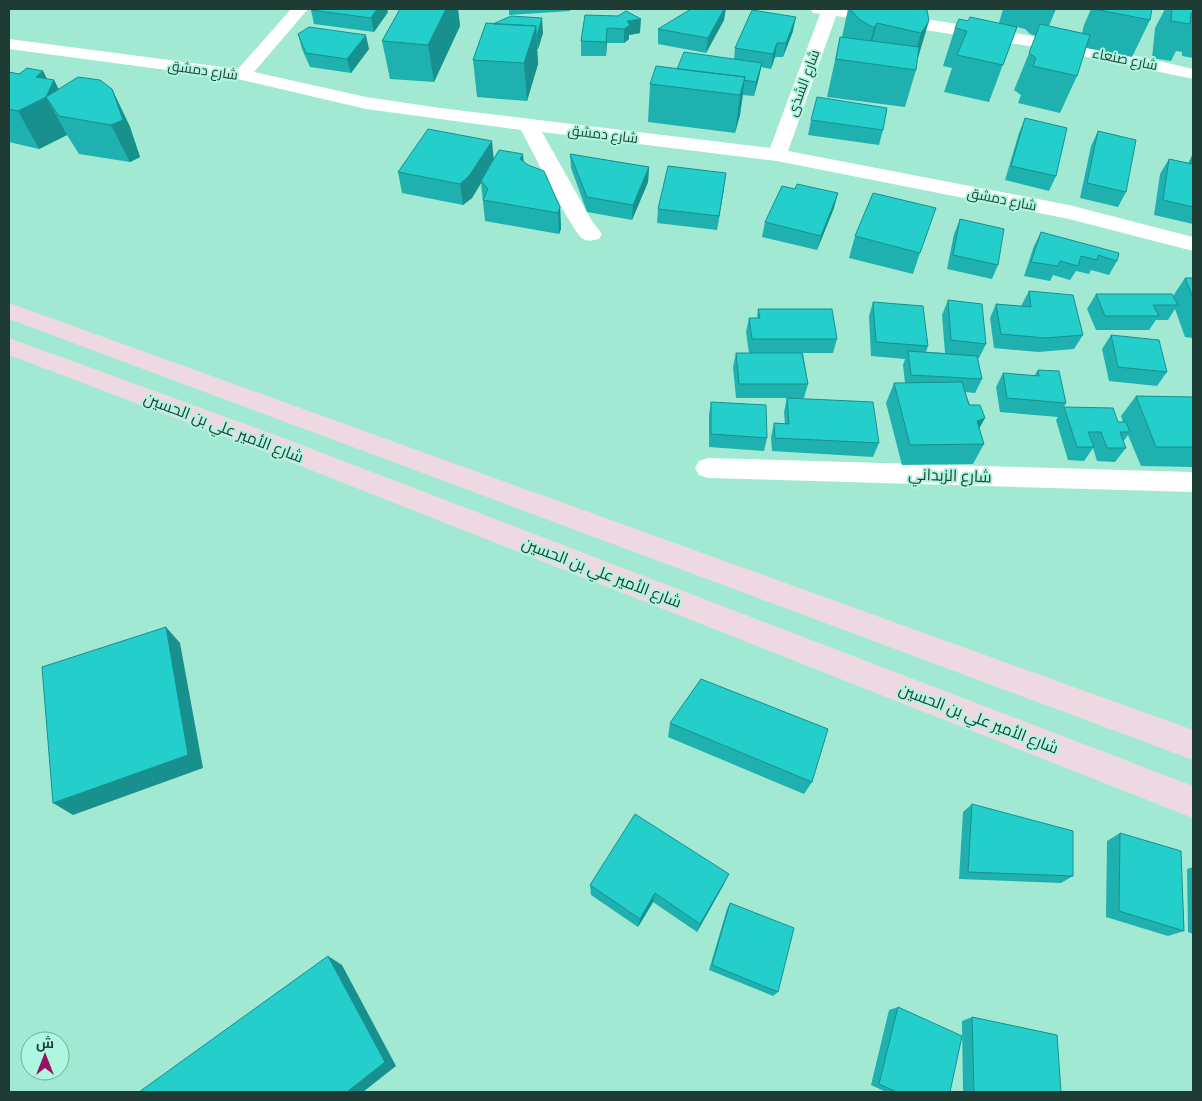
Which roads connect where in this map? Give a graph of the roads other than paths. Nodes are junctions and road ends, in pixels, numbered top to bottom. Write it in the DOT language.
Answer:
graph roads {
  1 [pos="300,9"];
  2 [pos="825,10"];
  3 [pos="9,44"];
  4 [pos="1193,74"];
  5 [pos="242,75"];
  6 [pos="528,125"];
  7 [pos="777,155"];
  8 [pos="591,234"];
  9 [pos="1193,244"];
  10 [pos="9,310"];
  11 [pos="9,346"];
  12 [pos="708,468"];
  13 [pos="1193,482"];
  14 [pos="1193,745"];
  15 [pos="1193,802"];
  1 -- 5 [label="street"];
  2 -- 4 [label="street, شارع صنعاء"];
  2 -- 7 [label="street, شارع الشذى"];
  3 -- 5 [label="street, شارع دمشق"];
  5 -- 6 [label="street, شارع دمشق"];
  6 -- 7 [label="street, شارع دمشق"];
  6 -- 8 [label="street"];
  7 -- 9 [label="street, شارع دمشق"];
  10 -- 14 [label="main road"];
  11 -- 15 [label="main road, شارع الأمير علي بن الحسين"];
  12 -- 13 [label="street, شارع الزبداني"];
}
